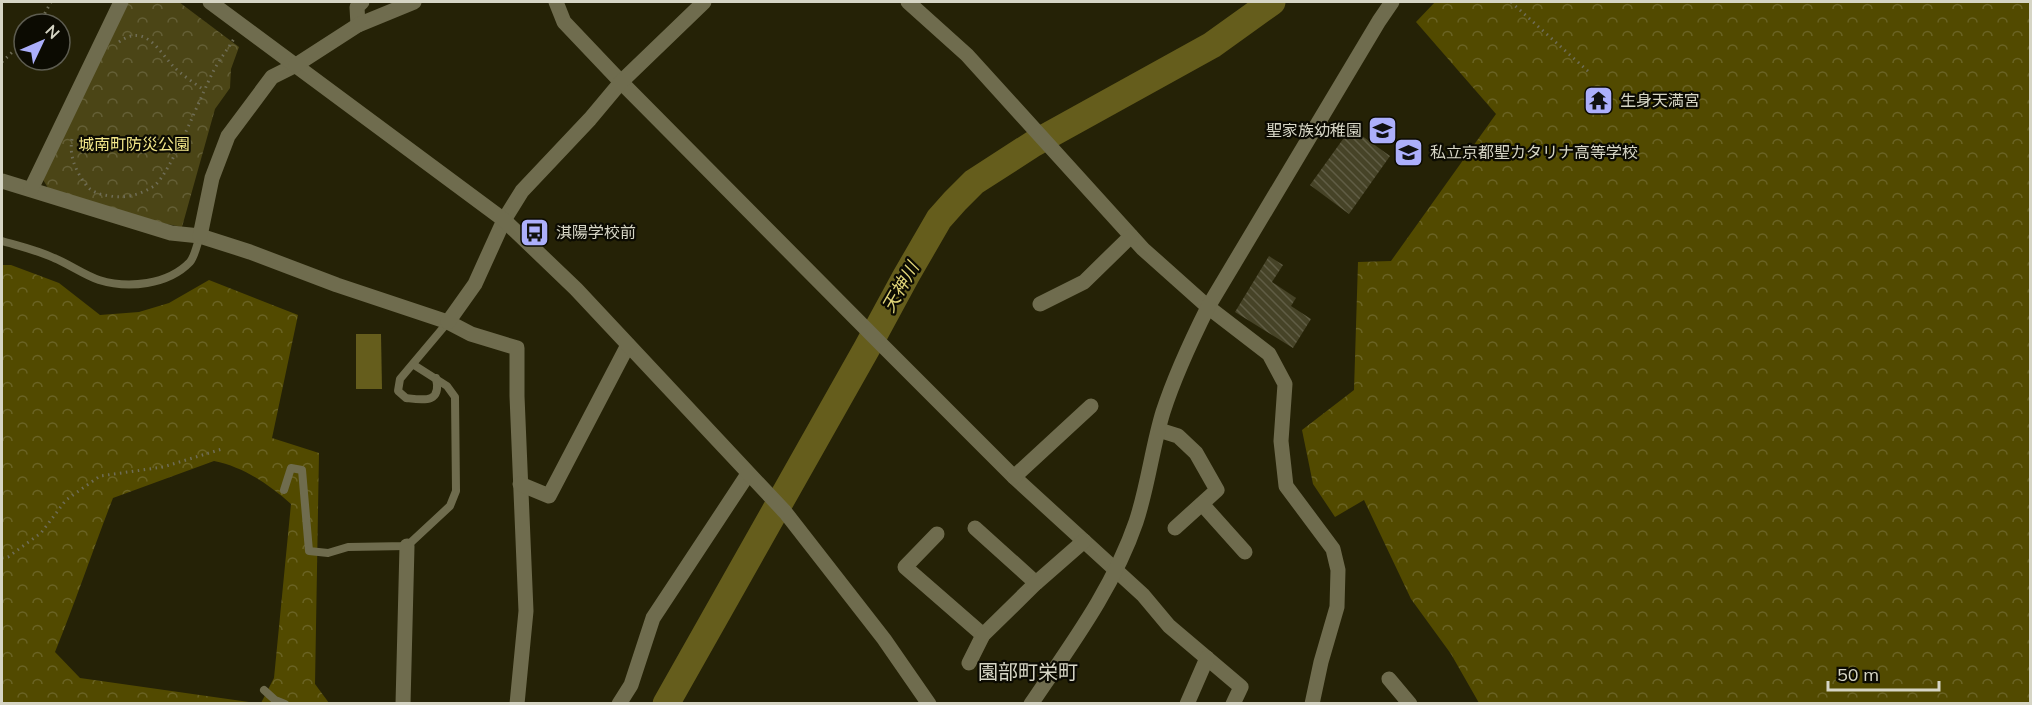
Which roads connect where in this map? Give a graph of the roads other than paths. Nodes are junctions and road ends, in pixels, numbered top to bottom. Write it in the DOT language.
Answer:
graph roads {
  1 [pos="121,2"];
  2 [pos="210,2"];
  3 [pos="362,2"];
  4 [pos="414,2"];
  5 [pos="556,2"];
  6 [pos="704,2"];
  7 [pos="1392,2"];
  8 [pos="912,3"];
  9 [pos="358,25"];
  10 [pos="296,65"];
  11 [pos="621,82"];
  12 [pos="2,181"];
  13 [pos="31,189"];
  14 [pos="504,220"];
  15 [pos="200,236"];
  16 [pos="1131,236"];
  17 [pos="2,241"];
  18 [pos="1040,304"];
  19 [pos="1208,307"];
  20 [pos="448,322"];
  21 [pos="628,345"];
  22 [pos="414,365"];
  23 [pos="436,378"];
  24 [pos="1092,406"];
  25 [pos="1159,430"];
  26 [pos="748,474"];
  27 [pos="1014,477"];
  28 [pos="520,484"];
  29 [pos="284,490"];
  30 [pos="1202,504"];
  31 [pos="975,528"];
  32 [pos="1175,528"];
  33 [pos="937,534"];
  34 [pos="1084,541"];
  35 [pos="408,546"];
  36 [pos="1245,552"];
  37 [pos="1115,571"];
  38 [pos="1036,583"];
  39 [pos="982,635"];
  40 [pos="1208,658"];
  41 [pos="969,663"];
  42 [pos="1389,679"];
  43 [pos="264,690"];
  44 [pos="285,704"];
  45 [pos="403,704"];
  46 [pos="517,704"];
  47 [pos="619,704"];
  48 [pos="928,704"];
  49 [pos="1031,704"];
  50 [pos="1187,704"];
  51 [pos="1233,704"];
  52 [pos="1312,704"];
  53 [pos="1410,704"];
  1 -- 13 [label="street"];
  2 -- 10 [label="street"];
  3 -- 9 [label="street"];
  4 -- 9 [label="street"];
  5 -- 11 [label="street"];
  6 -- 11 [label="street"];
  7 -- 19 [label="street"];
  8 -- 16 [label="street"];
  9 -- 10 [label="street"];
  10 -- 14 [label="street"];
  10 -- 15 [label="street"];
  11 -- 14 [label="street"];
  11 -- 27 [label="street"];
  12 -- 13 [label="street"];
  13 -- 15 [label="street"];
  14 -- 20 [label="street"];
  14 -- 21 [label="street"];
  15 -- 17 [label="lane"];
  15 -- 20 [label="street"];
  16 -- 18 [label="street"];
  16 -- 19 [label="street"];
  19 -- 25 [label="street"];
  19 -- 52 [label="street"];
  20 -- 22 [label="lane"];
  20 -- 28 [label="street"];
  21 -- 26 [label="street"];
  21 -- 28 [label="street"];
  22 -- 23 [label="lane"];
  22 -- 23 [label="lane"];
  23 -- 35 [label="lane"];
  24 -- 27 [label="street"];
  25 -- 30 [label="street"];
  25 -- 37 [label="street"];
  26 -- 47 [label="street"];
  26 -- 48 [label="street"];
  27 -- 34 [label="street"];
  28 -- 46 [label="street"];
  29 -- 35 [label="lane"];
  30 -- 32 [label="street"];
  30 -- 36 [label="street"];
  31 -- 38 [label="street"];
  33 -- 39 [label="street"];
  34 -- 37 [label="street"];
  34 -- 38 [label="street"];
  35 -- 45 [label="street"];
  37 -- 40 [label="street"];
  37 -- 49 [label="street"];
  38 -- 39 [label="street"];
  39 -- 41 [label="street"];
  40 -- 50 [label="street"];
  40 -- 51 [label="street"];
  42 -- 53 [label="street"];
  43 -- 44 [label="lane"];
}
